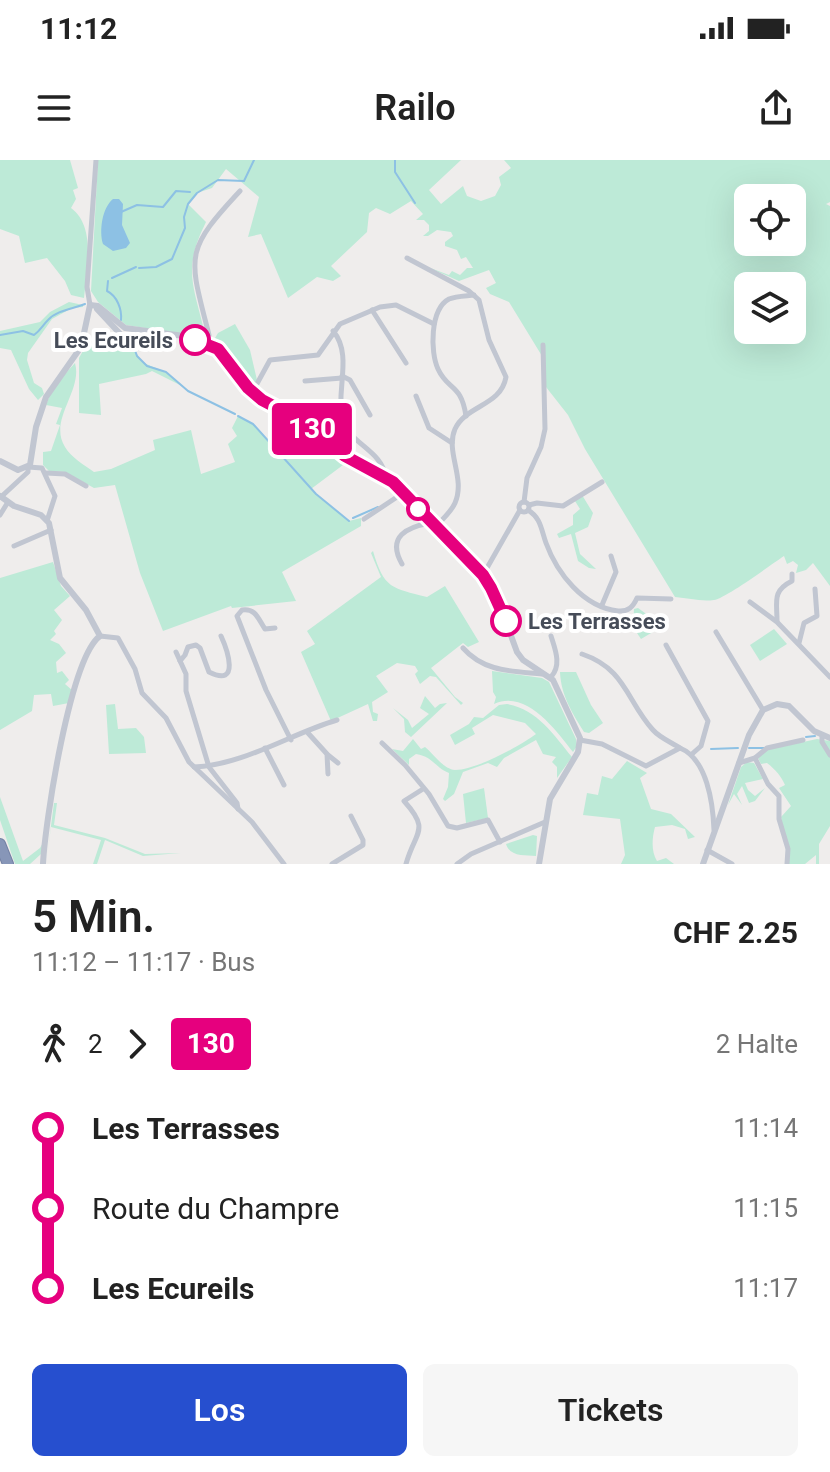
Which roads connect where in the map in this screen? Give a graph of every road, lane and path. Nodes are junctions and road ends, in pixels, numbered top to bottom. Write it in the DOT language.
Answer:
graph roads {
  1 [pos="96,160"];
  2 [pos="240,191"];
  3 [pos="407,258"];
  4 [pos="474,295"];
  5 [pos="90,305"];
  6 [pos="372,310"];
  7 [pos="434,324"];
  8 [pos="333,331"];
  9 [pos="208,343"];
  10 [pos="543,345"];
  11 [pos="406,363"];
  12 [pos="342,377"];
  13 [pos="305,381"];
  14 [pos="252,392"];
  15 [pos="416,396"];
  16 [pos="370,415"];
  17 [pos="466,416"];
  18 [pos="452,443"];
  19 [pos="0,461"];
  20 [pos="28,467"];
  21 [pos="46,473"];
  22 [pos="386,478"];
  23 [pos="602,482"];
  24 [pos="86,486"];
  25 [pos="403,493"];
  26 [pos="3,498"];
  27 [pos="527,506"];
  28 [pos="0,515"];
  29 [pos="364,519"];
  30 [pos="47,521"];
  31 [pos="433,526"];
  32 [pos="51,530"];
  33 [pos="14,546"];
  34 [pos="611,556"];
  35 [pos="402,564"];
  36 [pos="792,574"];
  37 [pos="483,575"];
  38 [pos="815,589"];
  39 [pos="671,599"];
  40 [pos="750,602"];
  41 [pos="602,605"];
  42 [pos="777,622"];
  43 [pos="275,628"];
  44 [pos="716,632"];
  45 [pos="100,636"];
  46 [pos="221,636"];
  47 [pos="551,636"];
  48 [pos="799,643"];
  49 [pos="666,645"];
  50 [pos="463,648"];
  51 [pos="176,652"];
  52 [pos="582,654"];
  53 [pos="180,661"];
  54 [pos="548,675"];
  55 [pos="830,677"];
  56 [pos="763,710"];
  57 [pos="337,720"];
  58 [pos="308,732"];
  59 [pos="822,736"];
  60 [pos="830,738"];
  61 [pos="291,740"];
  62 [pos="580,740"];
  63 [pos="803,740"];
  64 [pos="382,743"];
  65 [pos="265,748"];
  66 [pos="680,748"];
  67 [pos="327,754"];
  68 [pos="692,754"];
  69 [pos="830,755"];
  70 [pos="755,758"];
  71 [pos="338,763"];
  72 [pos="739,763"];
  73 [pos="193,767"];
  74 [pos="209,767"];
  75 [pos="328,774"];
  76 [pos="284,785"];
  77 [pos="423,789"];
  78 [pos="238,809"];
  79 [pos="351,816"];
  80 [pos="545,822"];
  81 [pos="714,831"];
  82 [pos="500,842"];
  83 [pos="0,844"];
  84 [pos="707,850"];
  85 [pos="706,862"];
  86 [pos="8,864"];
  87 [pos="43,864"];
  88 [pos="284,864"];
  89 [pos="332,864"];
  90 [pos="406,864"];
  91 [pos="457,864"];
  92 [pos="539,864"];
  93 [pos="732,864"];
  94 [pos="787,864"];
  1 -- 5 [label="street"];
  2 -- 9 [label="street"];
  3 -- 4 [label="street"];
  4 -- 7 [label="street"];
  4 -- 17 [label="street"];
  5 -- 9 [label="street"];
  5 -- 20 [label="street"];
  6 -- 7 [label="street"];
  6 -- 8 [label="street"];
  6 -- 11 [label="street"];
  7 -- 17 [label="street"];
  8 -- 12 [label="street"];
  8 -- 14 [label="street"];
  9 -- 14 [label="street"];
  10 -- 27 [label="street"];
  12 -- 13 [label="street"];
  12 -- 16 [label="street"];
  12 -- 22 [label="street"];
  14 -- 22 [label="street"];
  15 -- 18 [label="street"];
  17 -- 18 [label="street"];
  18 -- 31 [label="street"];
  19 -- 20 [label="street"];
  20 -- 21 [label="street"];
  20 -- 26 [label="street"];
  21 -- 24 [label="street"];
  21 -- 30 [label="street"];
  22 -- 25 [label="street"];
  23 -- 27 [label="street"];
  25 -- 29 [label="street"];
  25 -- 31 [label="street"];
  26 -- 28 [label="street"];
  26 -- 30 [label="street"];
  27 -- 37 [label="street"];
  27 -- 41 [label="street"];
  30 -- 32 [label="street"];
  31 -- 35 [label="street"];
  31 -- 37 [label="street"];
  32 -- 33 [label="street"];
  32 -- 45 [label="street"];
  34 -- 41 [label="street"];
  36 -- 42 [label="street"];
  37 -- 54 [label="street"];
  38 -- 48 [label="street"];
  39 -- 41 [label="street"];
  40 -- 42 [label="street"];
  42 -- 48 [label="street"];
  43 -- 61 [label="street"];
  44 -- 56 [label="street"];
  45 -- 73 [label="street"];
  45 -- 87 [label="street"];
  46 -- 53 [label="street"];
  47 -- 54 [label="street"];
  48 -- 55 [label="street"];
  49 -- 68 [label="street"];
  50 -- 54 [label="street"];
  51 -- 53 [label="street"];
  52 -- 66 [label="street"];
  53 -- 74 [label="street"];
  54 -- 62 [label="street"];
  56 -- 59 [label="street"];
  56 -- 72 [label="street"];
  57 -- 58 [label="street"];
  58 -- 61 [label="street"];
  58 -- 67 [label="street"];
  59 -- 60 [label="street"];
  59 -- 69 [label="street"];
  61 -- 65 [label="street"];
  62 -- 66 [label="street"];
  62 -- 80 [label="street"];
  63 -- 70 [label="street"];
  64 -- 77 [label="street"];
  65 -- 74 [label="street"];
  65 -- 76 [label="street"];
  66 -- 68 [label="street"];
  67 -- 71 [label="street"];
  67 -- 75 [label="street"];
  68 -- 81 [label="street"];
  70 -- 72 [label="street"];
  70 -- 94 [label="street"];
  72 -- 81 [label="street"];
  73 -- 74 [label="street"];
  73 -- 78 [label="street"];
  74 -- 78 [label="street"];
  77 -- 82 [label="street"];
  77 -- 90 [label="street"];
  78 -- 88 [label="street"];
  79 -- 89 [label="street"];
  80 -- 82 [label="street"];
  80 -- 92 [label="street"];
  81 -- 84 [label="street"];
  82 -- 91 [label="street"];
  83 -- 86 [label="highway"];
  84 -- 85 [label="street"];
  84 -- 93 [label="street"];
}
